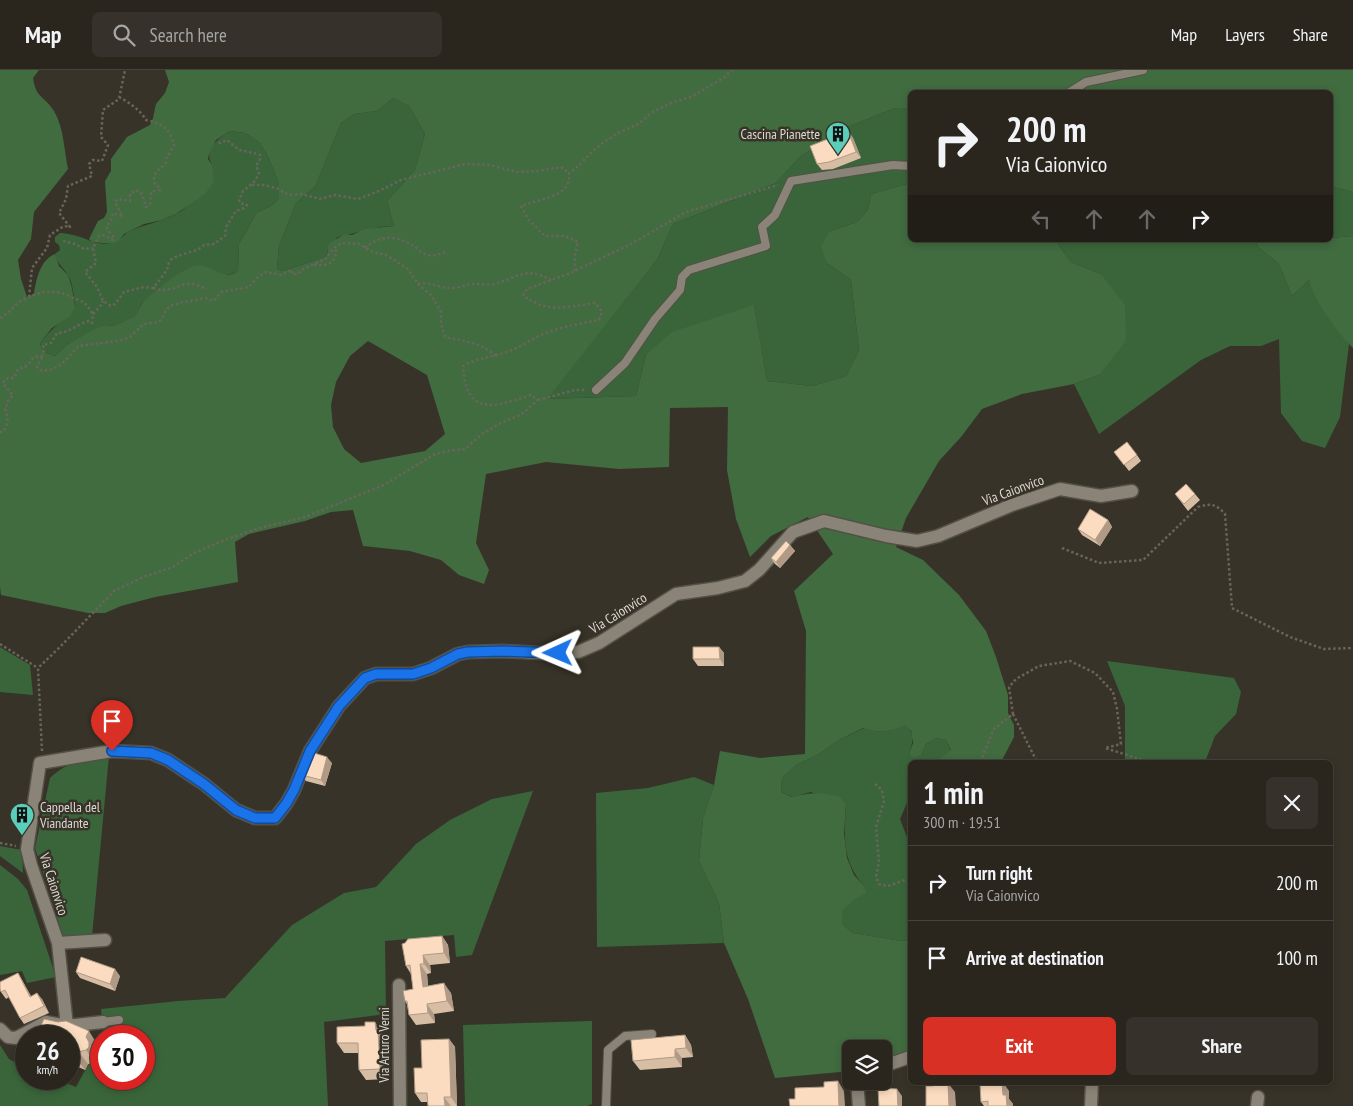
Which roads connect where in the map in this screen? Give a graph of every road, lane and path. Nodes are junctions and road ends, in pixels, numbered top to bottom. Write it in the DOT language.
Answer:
graph roads {
  1 [pos="125,70"];
  2 [pos="732,70"];
  3 [pos="1143,70"];
  4 [pos="1073,90"];
  5 [pos="119,97"];
  6 [pos="217,144"];
  7 [pos="908,166"];
  8 [pos="569,173"];
  9 [pos="791,181"];
  10 [pos="252,185"];
  11 [pos="63,241"];
  12 [pos="336,246"];
  13 [pos="93,248"];
  14 [pos="365,248"];
  15 [pos="448,251"];
  16 [pos="312,265"];
  17 [pos="575,271"];
  18 [pos="551,280"];
  19 [pos="418,284"];
  20 [pos="152,288"];
  21 [pos="207,290"];
  22 [pos="30,297"];
  23 [pos="103,301"];
  24 [pos="92,314"];
  25 [pos="0,318"];
  26 [pos="496,356"];
  27 [pos="42,357"];
  28 [pos="596,390"];
  29 [pos="538,400"];
  30 [pos="0,432"];
  31 [pos="1132,491"];
  32 [pos="1062,548"];
  33 [pos="0,644"];
  34 [pos="1353,648"];
  35 [pos="38,668"];
  36 [pos="1013,714"];
  37 [pos="42,739"];
  38 [pos="981,760"];
  39 [pos="1036,760"];
  40 [pos="1143,760"];
  41 [pos="875,784"];
  42 [pos="908,879"];
  43 [pos="105,940"];
  44 [pos="58,943"];
  45 [pos="399,985"];
  46 [pos="119,1020"];
  47 [pos="103,1022"];
  48 [pos="40,1025"];
  49 [pos="62,1025"];
  50 [pos="67,1025"];
  51 [pos="76,1025"];
  52 [pos="0,1029"];
  53 [pos="652,1034"];
  54 [pos="15,1038"];
  55 [pos="908,1058"];
  56 [pos="892,1063"];
  57 [pos="1092,1085"];
  58 [pos="858,1090"];
  59 [pos="400,1106"];
  60 [pos="606,1106"];
  61 [pos="859,1106"];
  62 [pos="1091,1106"];
  1 -- 5 [label="path"];
  2 -- 8 [label="path"];
  3 -- 4 [label="lane"];
  5 -- 13 [label="path"];
  5 -- 22 [label="path"];
  6 -- 10 [label="path"];
  7 -- 9 [label="lane"];
  8 -- 10 [label="path"];
  8 -- 17 [label="path"];
  9 -- 17 [label="path"];
  9 -- 28 [label="lane"];
  10 -- 20 [label="path"];
  11 -- 13 [label="path"];
  12 -- 14 [label="path"];
  12 -- 16 [label="path"];
  12 -- 16 [label="path"];
  13 -- 23 [label="path"];
  14 -- 15 [label="path"];
  14 -- 19 [label="path"];
  16 -- 27 [label="path"];
  17 -- 18 [label="path"];
  18 -- 19 [label="path"];
  18 -- 26 [label="path"];
  19 -- 26 [label="path"];
  20 -- 21 [label="path"];
  20 -- 23 [label="path"];
  22 -- 24 [label="path"];
  22 -- 25 [label="path"];
  23 -- 24 [label="path"];
  24 -- 27 [label="path"];
  26 -- 29 [label="path"];
  27 -- 30 [label="path"];
  28 -- 29 [label="path"];
  29 -- 35 [label="path"];
  31 -- 44 [label="street, Via Caionvico"];
  32 -- 34 [label="path"];
  33 -- 35 [label="path"];
  35 -- 37 [label="path"];
  36 -- 38 [label="path"];
  36 -- 39 [label="path"];
  36 -- 40 [label="path"];
  41 -- 42 [label="path"];
  43 -- 44 [label="street"];
  44 -- 50 [label="street, Via Caionvico"];
  45 -- 59 [label="street, Via Arturo Verni"];
  46 -- 47 [label="lane"];
  47 -- 51 [label="street"];
  48 -- 49 [label="street"];
  52 -- 54 [label="street"];
  53 -- 60 [label="lane"];
  55 -- 56 [label="street"];
  57 -- 62 [label="street"];
  58 -- 61 [label="street"];
}
